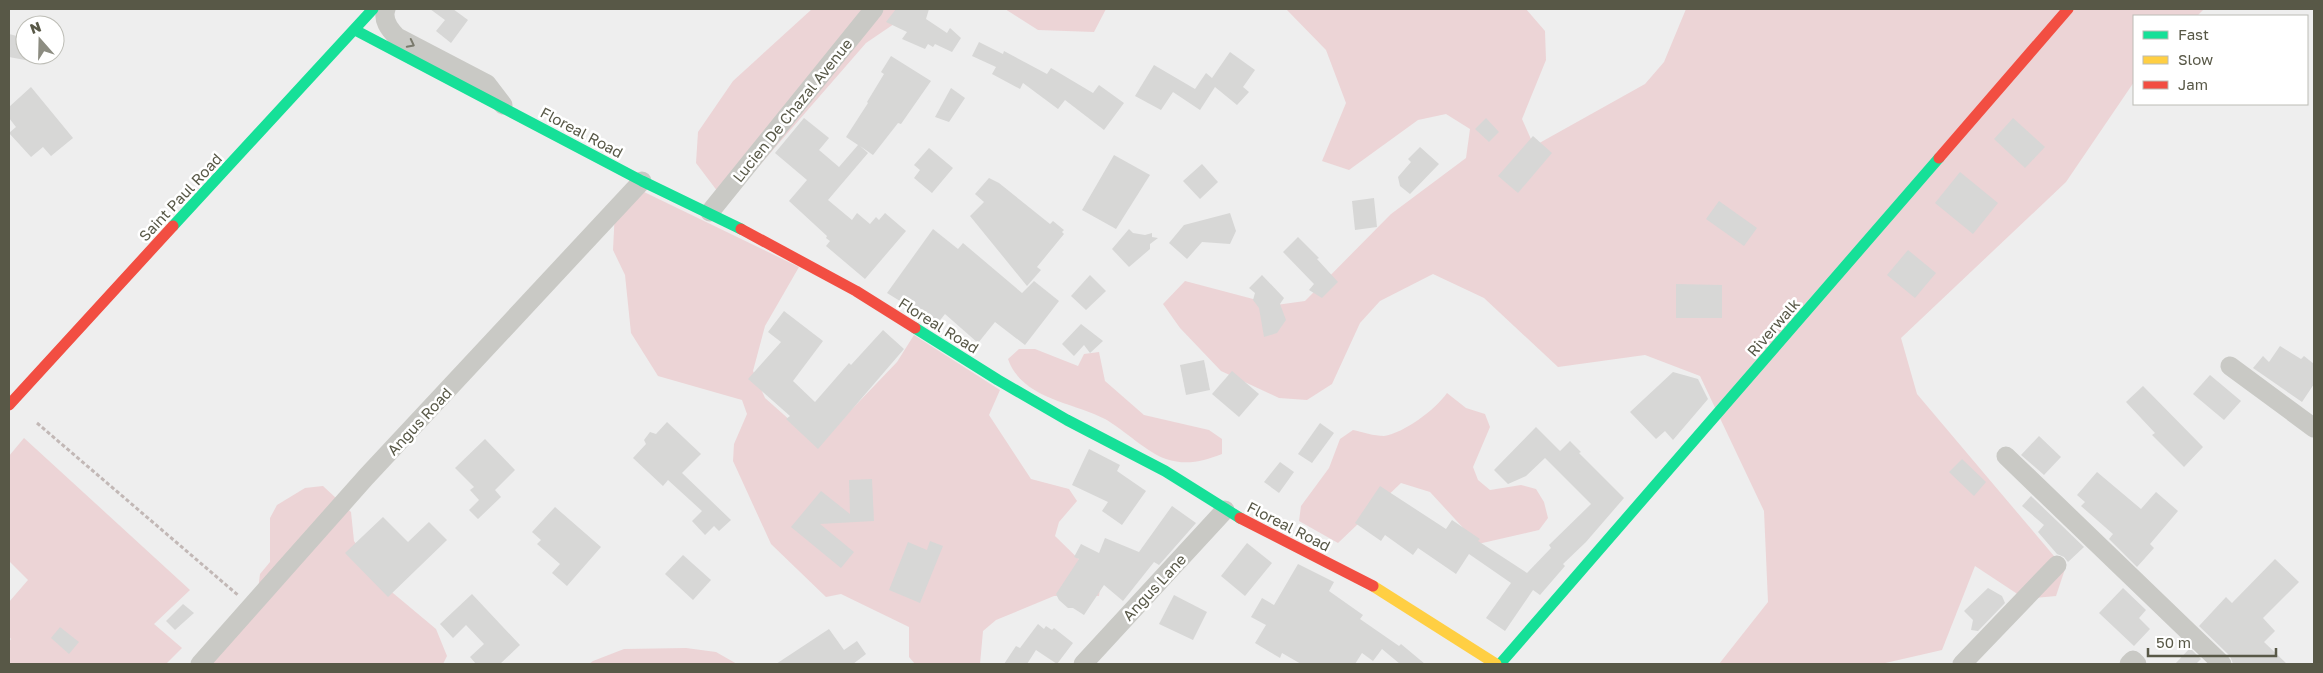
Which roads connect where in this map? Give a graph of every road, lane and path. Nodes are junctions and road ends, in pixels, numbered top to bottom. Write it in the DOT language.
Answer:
graph roads {
  1 [pos="373,9"];
  2 [pos="386,9"];
  3 [pos="874,9"];
  4 [pos="2068,9"];
  5 [pos="355,30"];
  6 [pos="506,109"];
  7 [pos="642,181"];
  8 [pos="710,212"];
  9 [pos="2230,366"];
  10 [pos="9,405"];
  11 [pos="37,423"];
  12 [pos="2314,428"];
  13 [pos="2006,456"];
  14 [pos="1225,510"];
  15 [pos="2057,565"];
  16 [pos="251,606"];
  17 [pos="208,662"];
  18 [pos="1083,664"];
  19 [pos="1496,664"];
  20 [pos="1500,664"];
  21 [pos="1962,664"];
  22 [pos="2129,664"];
  23 [pos="2137,664"];
  24 [pos="2222,664"];
  1 -- 5 [label="main road, Saint Paul Road"];
  2 -- 6 [label="street, one-way"];
  3 -- 8 [label="street, Lucien De Chazal Avenue"];
  4 -- 20 [label="main road, Riverwalk"];
  5 -- 6 [label="main road, Floreal Road"];
  5 -- 10 [label="main road, Saint Paul Road"];
  6 -- 7 [label="main road, Floreal Road"];
  7 -- 8 [label="main road, Floreal Road"];
  7 -- 16 [label="street, Angus Road"];
  8 -- 14 [label="main road, Floreal Road"];
  9 -- 12 [label="street"];
  11 -- 16 [label="path"];
  13 -- 24 [label="street"];
  14 -- 18 [label="street, Angus Lane"];
  14 -- 19 [label="main road, Floreal Road"];
  15 -- 21 [label="street"];
  16 -- 17 [label="street, Angus Road"];
  22 -- 23 [label="street"];
}
